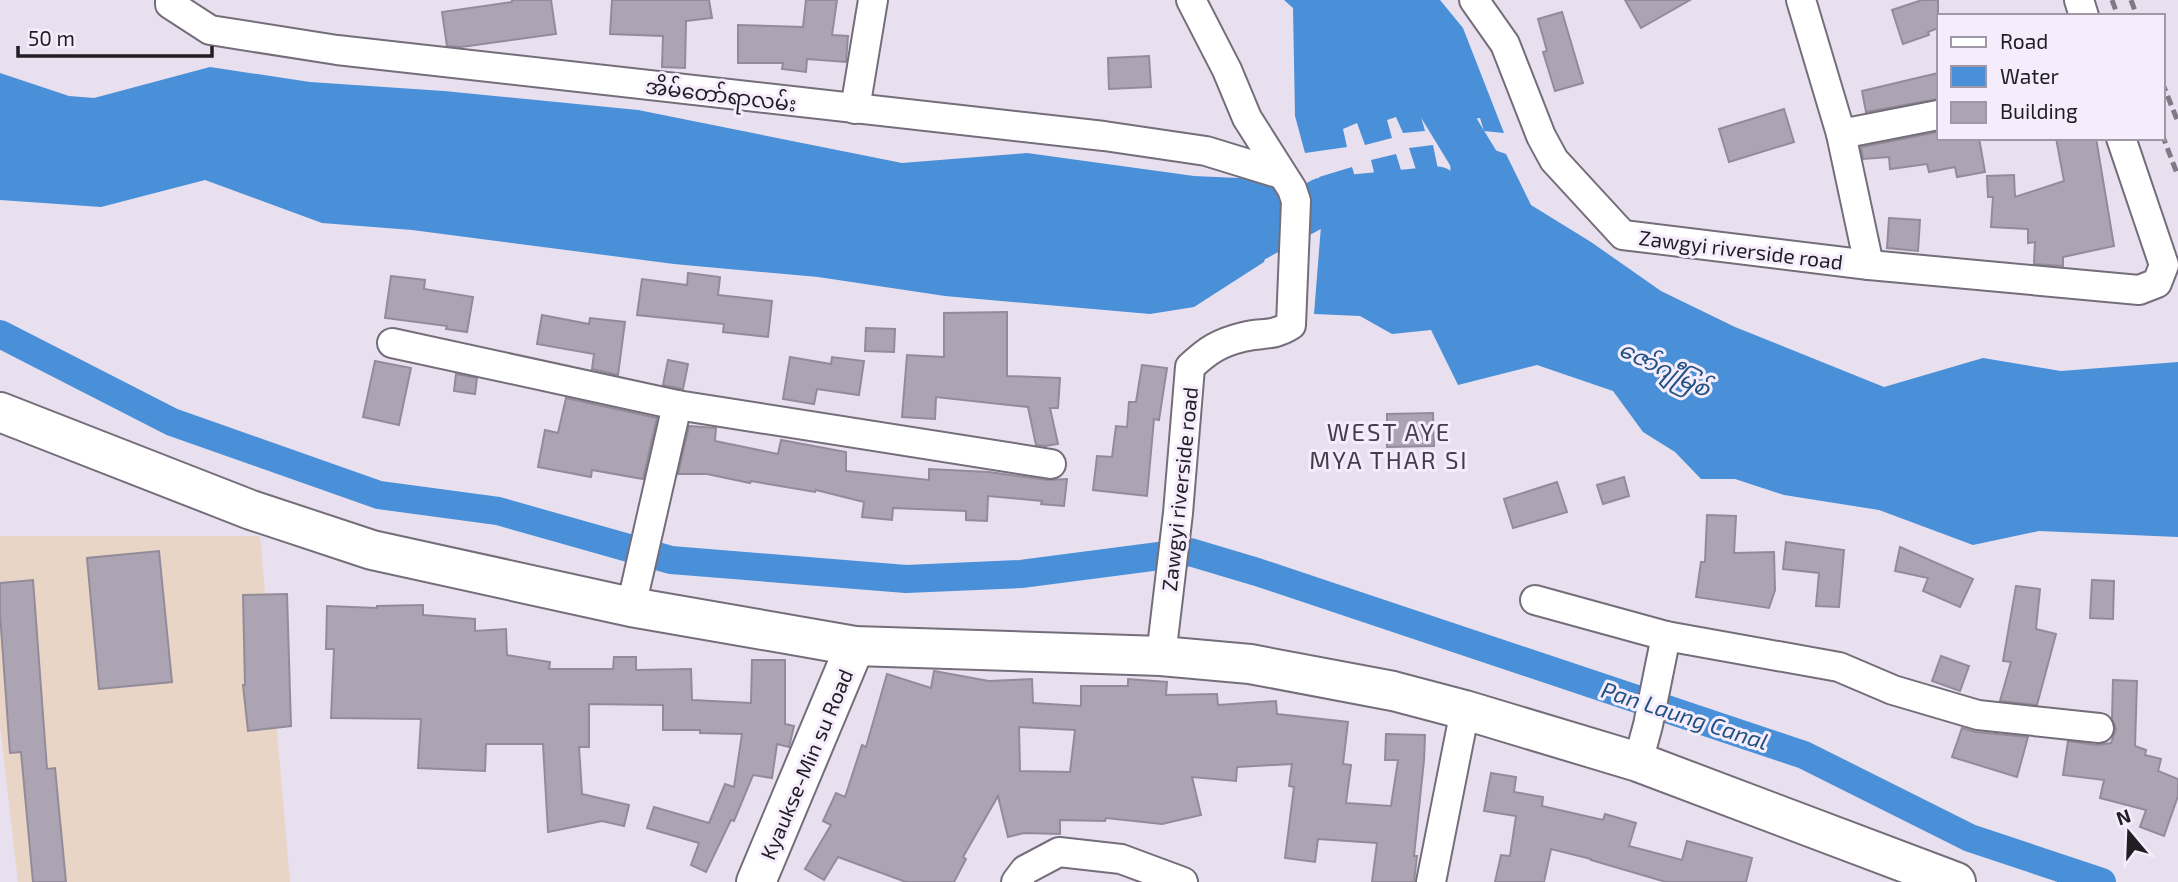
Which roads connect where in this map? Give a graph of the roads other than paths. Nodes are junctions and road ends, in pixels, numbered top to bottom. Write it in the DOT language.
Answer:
graph roads {
  1 [pos="170,0"];
  2 [pos="873,0"];
  3 [pos="1191,0"];
  4 [pos="1474,0"];
  5 [pos="1809,2"];
  6 [pos="855,109"];
  7 [pos="1937,115"];
  8 [pos="1841,134"];
  9 [pos="2122,140"];
  10 [pos="1281,174"];
  11 [pos="1868,265"];
  12 [pos="392,343"];
  13 [pos="677,405"];
  14 [pos="0,412"];
  15 [pos="1051,464"];
  16 [pos="1535,600"];
  17 [pos="631,607"];
  18 [pos="1666,636"];
  19 [pos="855,646"];
  20 [pos="1161,656"];
  21 [pos="1465,710"];
  22 [pos="2099,728"];
  23 [pos="1637,762"];
  24 [pos="756,882"];
  25 [pos="1016,882"];
  26 [pos="1183,882"];
  27 [pos="1431,882"];
  28 [pos="1956,882"];
  1 -- 6 [label="street, အိမ်တော်ရာလမ်း"];
  2 -- 6 [label="street"];
  3 -- 10 [label="street, Zawgyi riverside road"];
  4 -- 11 [label="street, Zawgyi riverside road"];
  5 -- 8 [label="street"];
  6 -- 10 [label="street, အိမ်တော်ရာလမ်း"];
  7 -- 8 [label="street"];
  8 -- 11 [label="street"];
  9 -- 11 [label="street, Zawgyi riverside road"];
  10 -- 20 [label="street, Zawgyi riverside road"];
  12 -- 13 [label="street"];
  13 -- 15 [label="street"];
  13 -- 17 [label="street"];
  14 -- 17 [label="street"];
  16 -- 18 [label="street"];
  17 -- 19 [label="street"];
  18 -- 22 [label="street"];
  18 -- 23 [label="street"];
  19 -- 20 [label="street"];
  19 -- 24 [label="street, Kyaukse-Min su Road"];
  20 -- 21 [label="street"];
  21 -- 23 [label="street"];
  21 -- 27 [label="street"];
  23 -- 28 [label="street"];
  25 -- 26 [label="street"];
}
